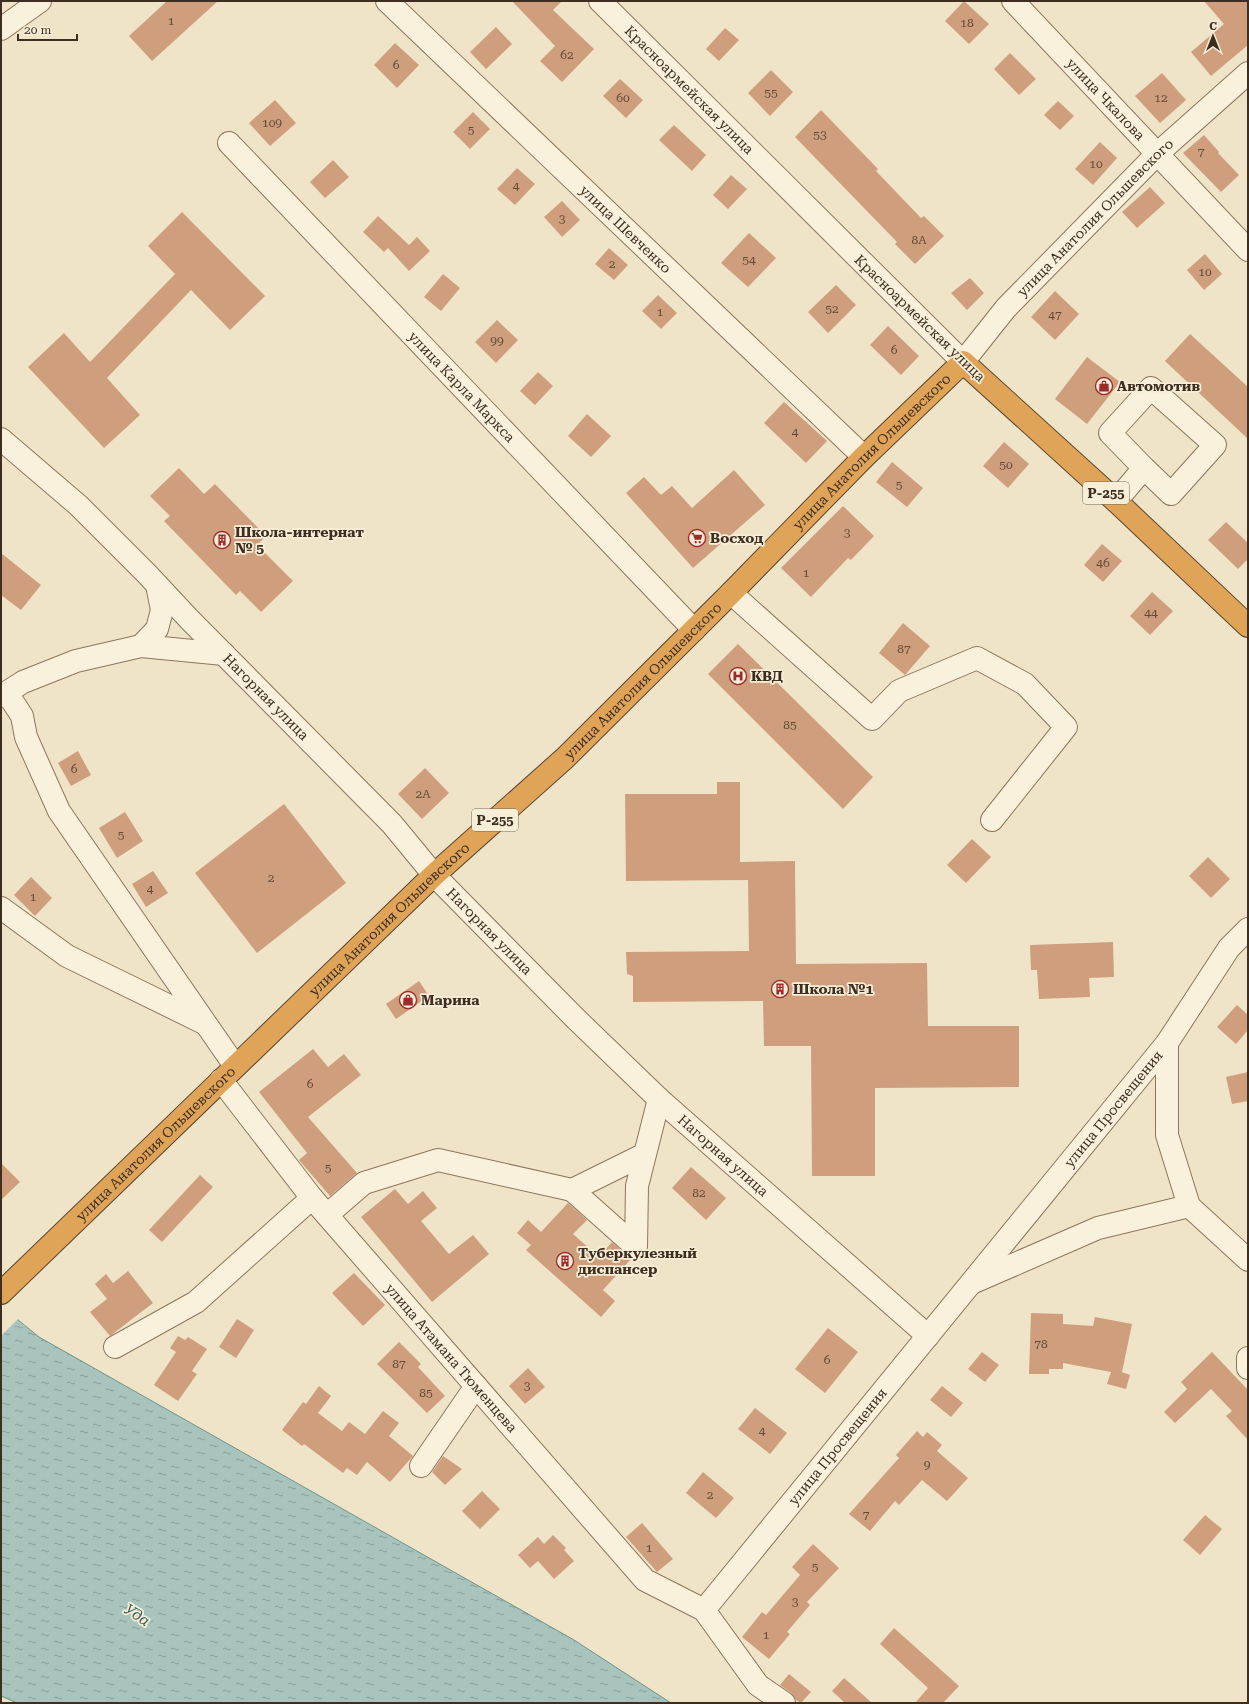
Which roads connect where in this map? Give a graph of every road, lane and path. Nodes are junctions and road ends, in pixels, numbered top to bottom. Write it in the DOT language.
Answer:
graph roads {
  1 [pos="40,1"];
  2 [pos="387,1"];
  3 [pos="600,1"];
  4 [pos="1013,1"];
  5 [pos="1,29"];
  6 [pos="1248,73"];
  7 [pos="229,143"];
  8 [pos="1157,154"];
  9 [pos="1248,250"];
  10 [pos="963,362"];
  11 [pos="1,439"];
  12 [pos="864,458"];
  13 [pos="1144,468"];
  14 [pos="1116,501"];
  15 [pos="157,585"];
  16 [pos="731,593"];
  17 [pos="1248,626"];
  18 [pos="694,630"];
  19 [pos="141,646"];
  20 [pos="224,654"];
  21 [pos="4,694"];
  22 [pos="992,820"];
  23 [pos="434,875"];
  24 [pos="1,908"];
  25 [pos="1248,929"];
  26 [pos="206,1024"];
  27 [pos="1167,1043"];
  28 [pos="228,1073"];
  29 [pos="659,1099"];
  30 [pos="645,1154"];
  31 [pos="572,1190"];
  32 [pos="312,1198"];
  33 [pos="1189,1206"];
  34 [pos="327,1215"];
  35 [pos="1248,1260"];
  36 [pos="971,1284"];
  37 [pos="1,1293"];
  38 [pos="928,1336"];
  39 [pos="115,1347"];
  40 [pos="1248,1358"];
  41 [pos="1248,1368"];
  42 [pos="476,1386"];
  43 [pos="420,1466"];
  44 [pos="704,1610"];
  45 [pos="784,1703"];
  1 -- 5 [label="street"];
  2 -- 12 [label="street, улица Шевченко"];
  3 -- 10 [label="street, Красноармейская улица"];
  4 -- 8 [label="street, улица Чкалова"];
  6 -- 8 [label="street, улица Анатолия Ольшевского"];
  7 -- 18 [label="street, улица Карла Маркса"];
  8 -- 9 [label="street, улица Чкалова"];
  8 -- 10 [label="street, улица Анатолия Ольшевского"];
  10 -- 12 [label="highway, улица Анатолия Ольшевского / Р-255"];
  10 -- 14 [label="highway, Красноармейская улица / Р-255"];
  11 -- 15 [label="street, Нагорная улица"];
  12 -- 16 [label="highway, улица Анатолия Ольшевского / Р-255"];
  13 -- 13 [label="street"];
  13 -- 14 [label="street"];
  14 -- 17 [label="highway, Красноармейская улица / Р-255"];
  15 -- 19 [label="street"];
  15 -- 20 [label="street, Нагорная улица"];
  16 -- 18 [label="highway, улица Анатолия Ольшевского / Р-255"];
  16 -- 22 [label="street"];
  18 -- 23 [label="highway, улица Анатолия Ольшевского / Р-255"];
  19 -- 20 [label="street"];
  19 -- 21 [label="street"];
  20 -- 23 [label="street, Нагорная улица"];
  21 -- 26 [label="street, улица Атамана Тюменцева"];
  23 -- 28 [label="highway, улица Анатолия Ольшевского / Р-255"];
  23 -- 29 [label="street, Нагорная улица"];
  24 -- 26 [label="street"];
  25 -- 27 [label="street, улица Просвещения"];
  26 -- 28 [label="street, улица Атамана Тюменцева"];
  27 -- 33 [label="street"];
  27 -- 36 [label="street, улица Просвещения"];
  28 -- 32 [label="street, улица Атамана Тюменцева"];
  28 -- 37 [label="highway, улица Анатолия Ольшевского / Р-255"];
  29 -- 30 [label="street"];
  29 -- 38 [label="street, Нагорная улица"];
  30 -- 31 [label="street"];
  30 -- 31 [label="street"];
  31 -- 34 [label="street"];
  32 -- 34 [label="street, улица Атамана Тюменцева"];
  32 -- 39 [label="street"];
  33 -- 35 [label="street"];
  33 -- 36 [label="street, улица Просвещения"];
  34 -- 42 [label="street, улица Атамана Тюменцева"];
  36 -- 38 [label="street, улица Просвещения"];
  38 -- 44 [label="street, улица Просвещения"];
  40 -- 41 [label="street"];
  42 -- 43 [label="street"];
  42 -- 44 [label="street, улица Атамана Тюменцева"];
  44 -- 45 [label="street"];
}
